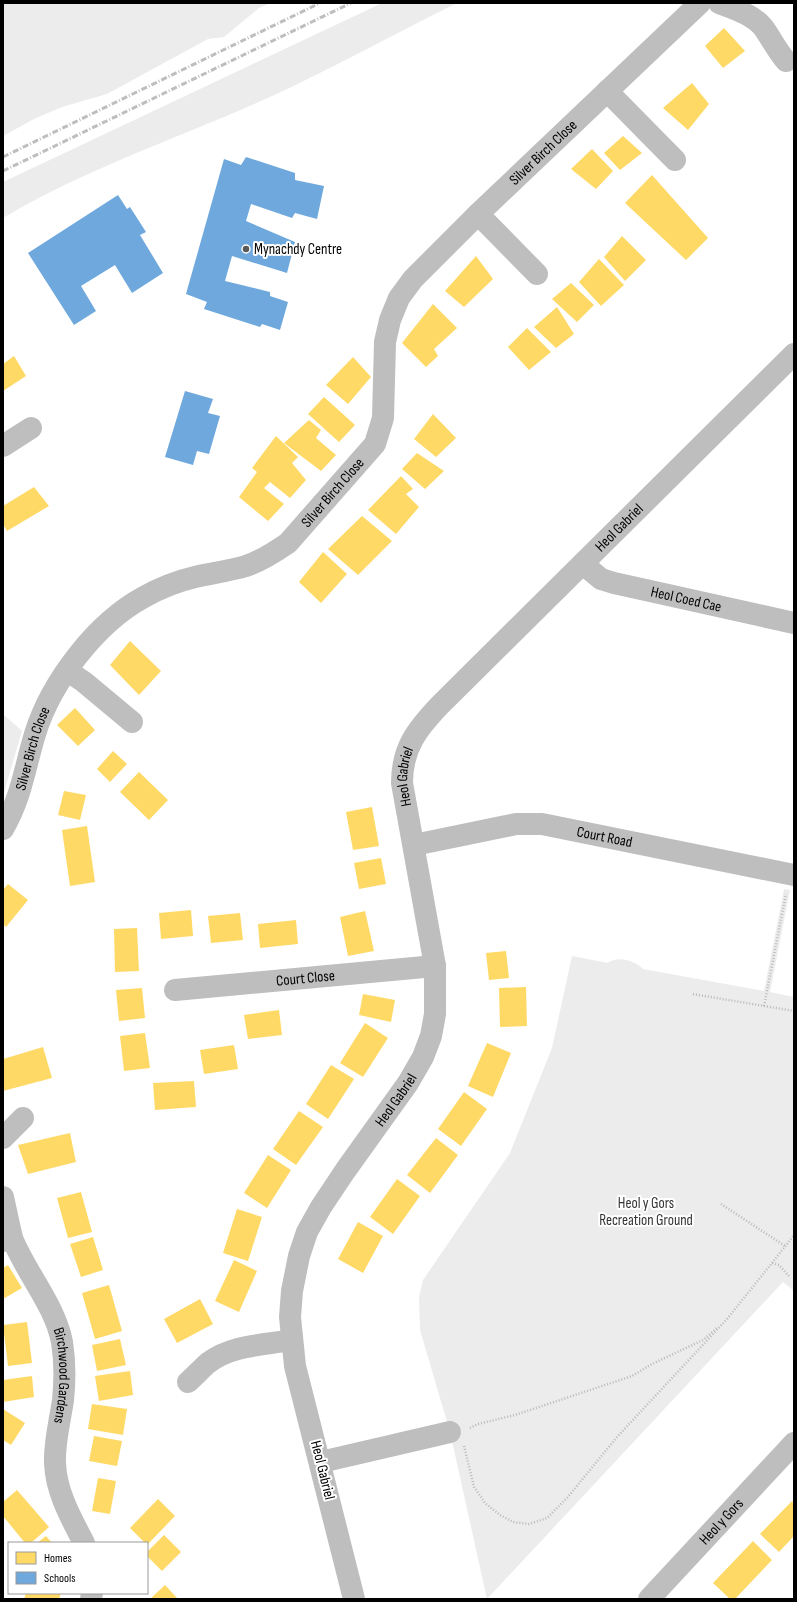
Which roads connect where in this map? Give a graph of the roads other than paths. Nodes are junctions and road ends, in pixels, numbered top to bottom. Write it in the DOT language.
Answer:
graph roads {
  1 [pos="698,3"];
  2 [pos="719,3"];
  3 [pos="786,61"];
  4 [pos="607,91"];
  5 [pos="675,160"];
  6 [pos="478,214"];
  7 [pos="537,274"];
  8 [pos="794,354"];
  9 [pos="31,428"];
  10 [pos="3,446"];
  11 [pos="583,564"];
  12 [pos="794,623"];
  13 [pos="68,671"];
  14 [pos="132,722"];
  15 [pos="3,829"];
  16 [pos="414,845"];
  17 [pos="792,874"];
  18 [pos="435,966"];
  19 [pos="175,990"];
  20 [pos="24,1118"];
  21 [pos="3,1138"];
  22 [pos="3,1197"];
  23 [pos="8,1240"];
  24 [pos="292,1340"];
  25 [pos="188,1382"];
  26 [pos="456,1432"];
  27 [pos="792,1449"];
  28 [pos="321,1462"];
  29 [pos="84,1542"];
  30 [pos="354,1599"];
  31 [pos="648,1599"];
  1 -- 4 [label="street, Silver Birch Close"];
  2 -- 3 [label="street"];
  4 -- 5 [label="street"];
  4 -- 6 [label="street, Silver Birch Close"];
  6 -- 7 [label="street"];
  6 -- 13 [label="street, Silver Birch Close"];
  8 -- 11 [label="street, Heol Gabriel"];
  9 -- 10 [label="street"];
  11 -- 12 [label="street, Heol Coed Cae"];
  11 -- 16 [label="street, Heol Gabriel"];
  13 -- 14 [label="street"];
  13 -- 15 [label="street, Silver Birch Close"];
  16 -- 17 [label="street, Court Road"];
  16 -- 18 [label="street, Heol Gabriel"];
  18 -- 19 [label="street, Court Close"];
  18 -- 24 [label="street, Heol Gabriel"];
  20 -- 21 [label="street"];
  22 -- 23 [label="street, Birchwood Gardens"];
  23 -- 29 [label="street, Birchwood Gardens"];
  24 -- 25 [label="street"];
  24 -- 28 [label="street, Heol Gabriel"];
  26 -- 28 [label="street"];
  27 -- 31 [label="street, Heol y Gors"];
  28 -- 30 [label="street, Heol Gabriel"];
}
